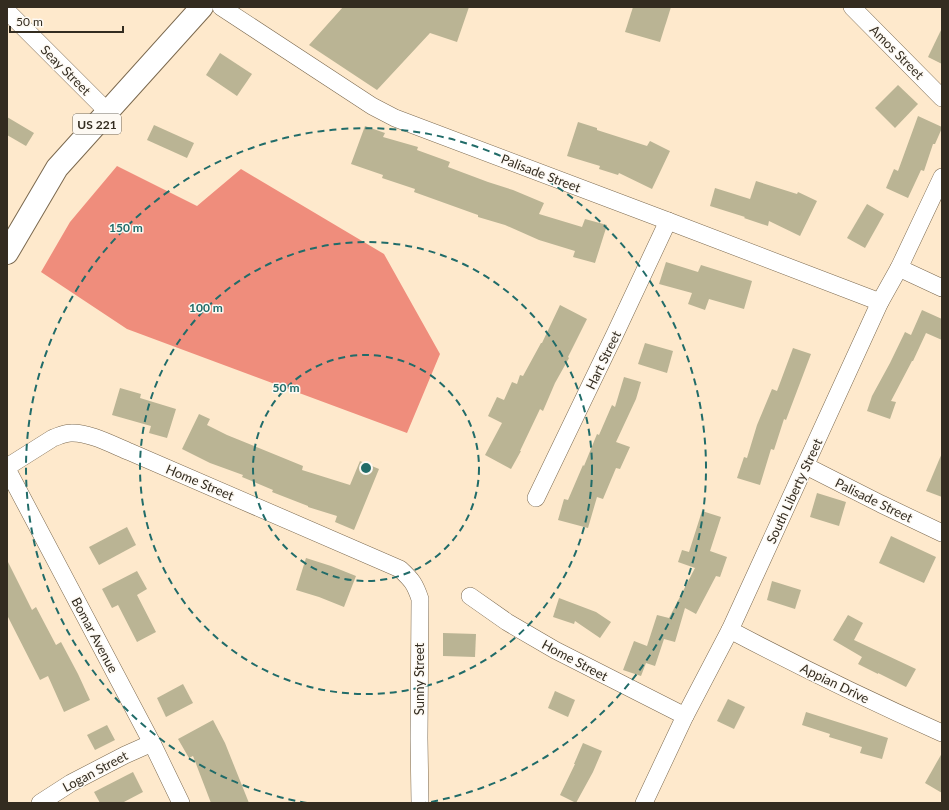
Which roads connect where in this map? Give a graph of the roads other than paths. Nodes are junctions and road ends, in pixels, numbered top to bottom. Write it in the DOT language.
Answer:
graph roads {
  1 [pos="202,7"];
  2 [pos="221,7"];
  3 [pos="852,7"];
  4 [pos="7,11"];
  5 [pos="942,98"];
  6 [pos="108,112"];
  7 [pos="942,177"];
  8 [pos="668,221"];
  9 [pos="7,253"];
  10 [pos="899,268"];
  11 [pos="942,288"];
  12 [pos="880,302"];
  13 [pos="806,466"];
  14 [pos="7,468"];
  15 [pos="536,498"];
  16 [pos="942,533"];
  17 [pos="394,567"];
  18 [pos="470,596"];
  19 [pos="730,630"];
  20 [pos="685,716"];
  21 [pos="942,733"];
  22 [pos="152,743"];
  23 [pos="40,803"];
  24 [pos="181,803"];
  25 [pos="420,803"];
  26 [pos="644,803"];
  1 -- 6 [label="main road, US 221"];
  2 -- 8 [label="street, Palisade Street"];
  3 -- 5 [label="street, Amos Street"];
  4 -- 6 [label="street, Seay Street"];
  6 -- 9 [label="main road, US 221"];
  7 -- 10 [label="street, South Liberty Street"];
  8 -- 12 [label="street, Palisade Street"];
  8 -- 15 [label="street, Hart Street"];
  10 -- 11 [label="street"];
  10 -- 12 [label="street, South Liberty Street"];
  12 -- 13 [label="street, South Liberty Street"];
  13 -- 16 [label="street, Palisade Street"];
  13 -- 19 [label="street, South Liberty Street"];
  14 -- 17 [label="street, Home Street"];
  14 -- 22 [label="street, Bomar Avenue"];
  17 -- 25 [label="street, Sunny Street"];
  18 -- 20 [label="street, Home Street"];
  19 -- 20 [label="street, South Liberty Street"];
  19 -- 21 [label="street, Appian Drive"];
  20 -- 26 [label="street, South Liberty Street"];
  22 -- 23 [label="street, Logan Street"];
  22 -- 24 [label="street, Bomar Avenue"];
}
